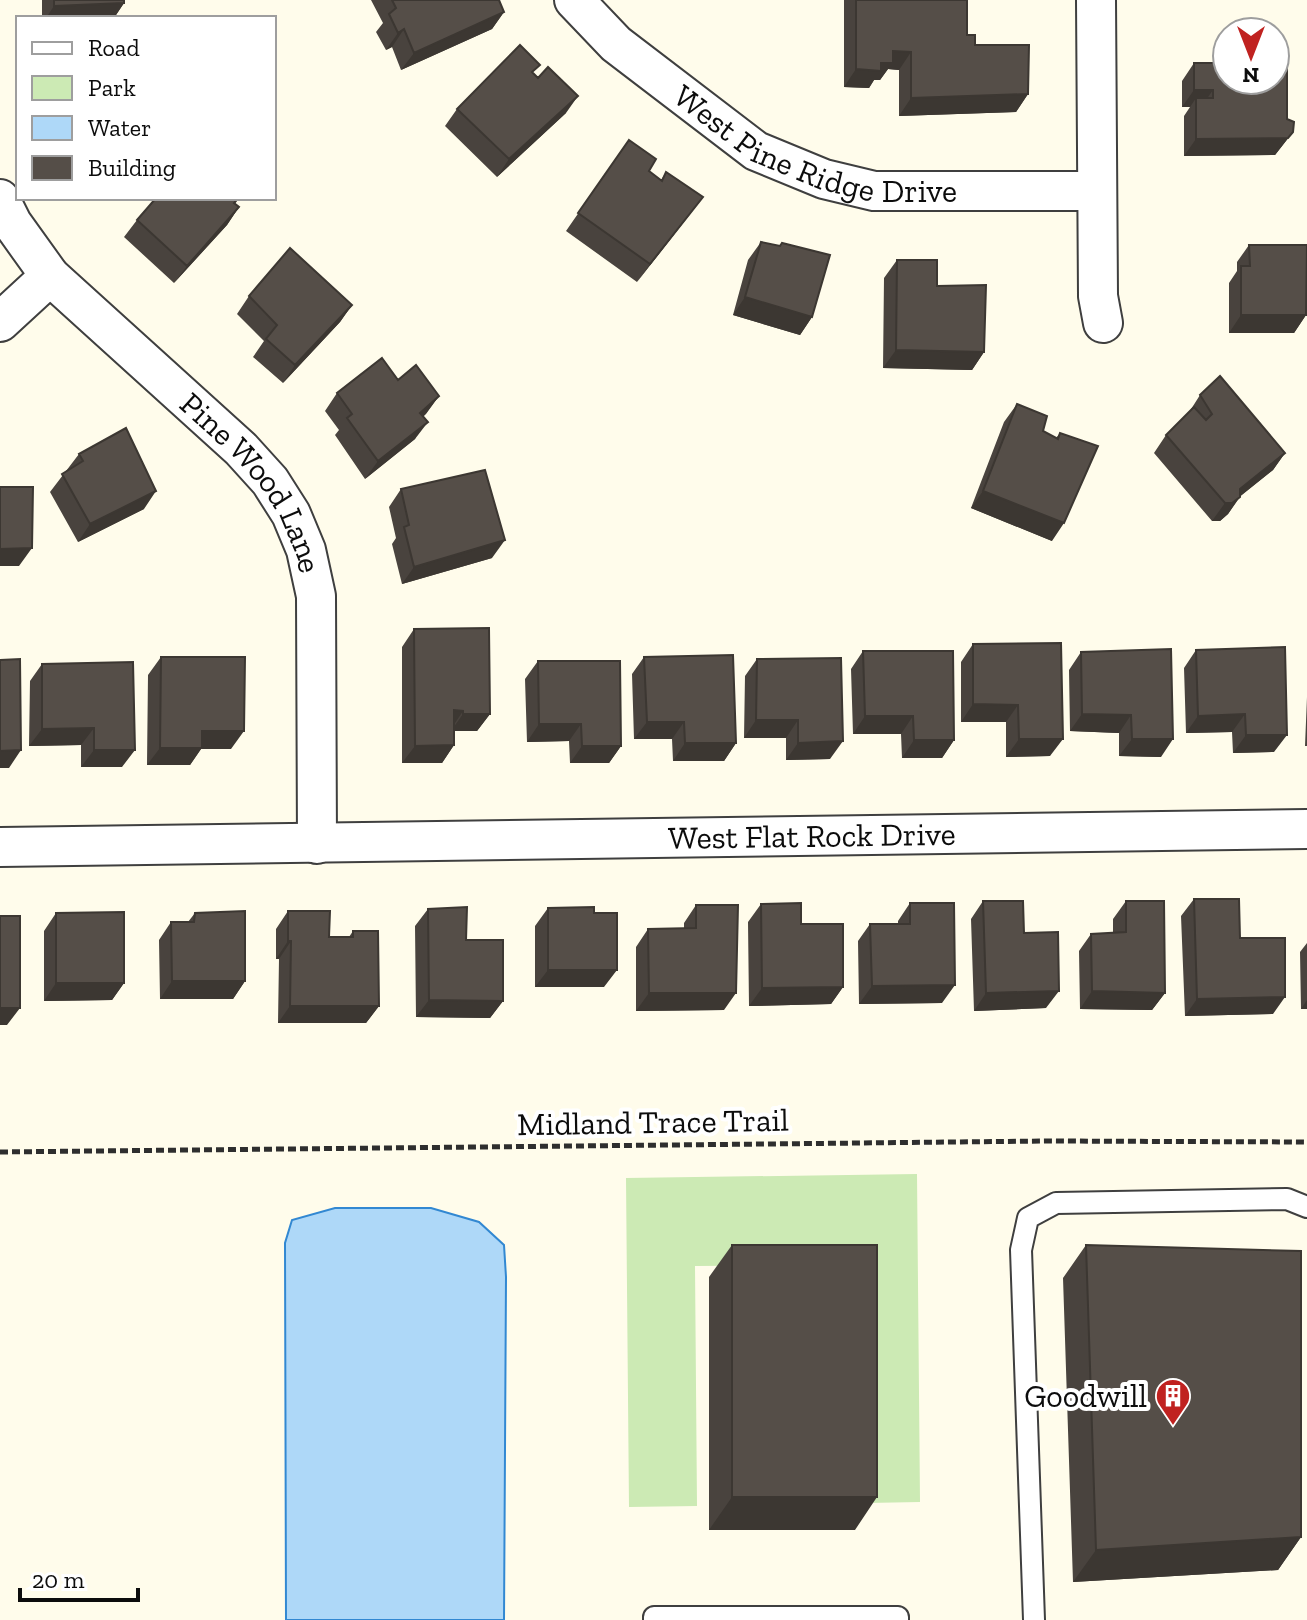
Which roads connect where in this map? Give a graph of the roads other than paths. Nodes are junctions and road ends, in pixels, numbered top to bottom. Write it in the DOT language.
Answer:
graph roads {
  1 [pos="574,0"];
  2 [pos="1096,0"];
  3 [pos="1096,191"];
  4 [pos="0,199"];
  5 [pos="50,276"];
  6 [pos="0,322"];
  7 [pos="1103,323"];
  8 [pos="1307,829"];
  9 [pos="317,844"];
  10 [pos="0,847"];
  11 [pos="1307,1207"];
  12 [pos="654,1620"];
  13 [pos="898,1620"];
  14 [pos="1034,1620"];
  1 -- 3 [label="street, West Pine Ridge Drive"];
  2 -- 3 [label="street"];
  3 -- 7 [label="street"];
  4 -- 5 [label="street, Pine Wood Lane"];
  5 -- 6 [label="street"];
  5 -- 9 [label="street, Pine Wood Lane"];
  8 -- 9 [label="street, West Flat Rock Drive"];
  9 -- 10 [label="street, West Flat Rock Drive"];
  11 -- 14 [label="lane"];
  12 -- 13 [label="lane"];
}
